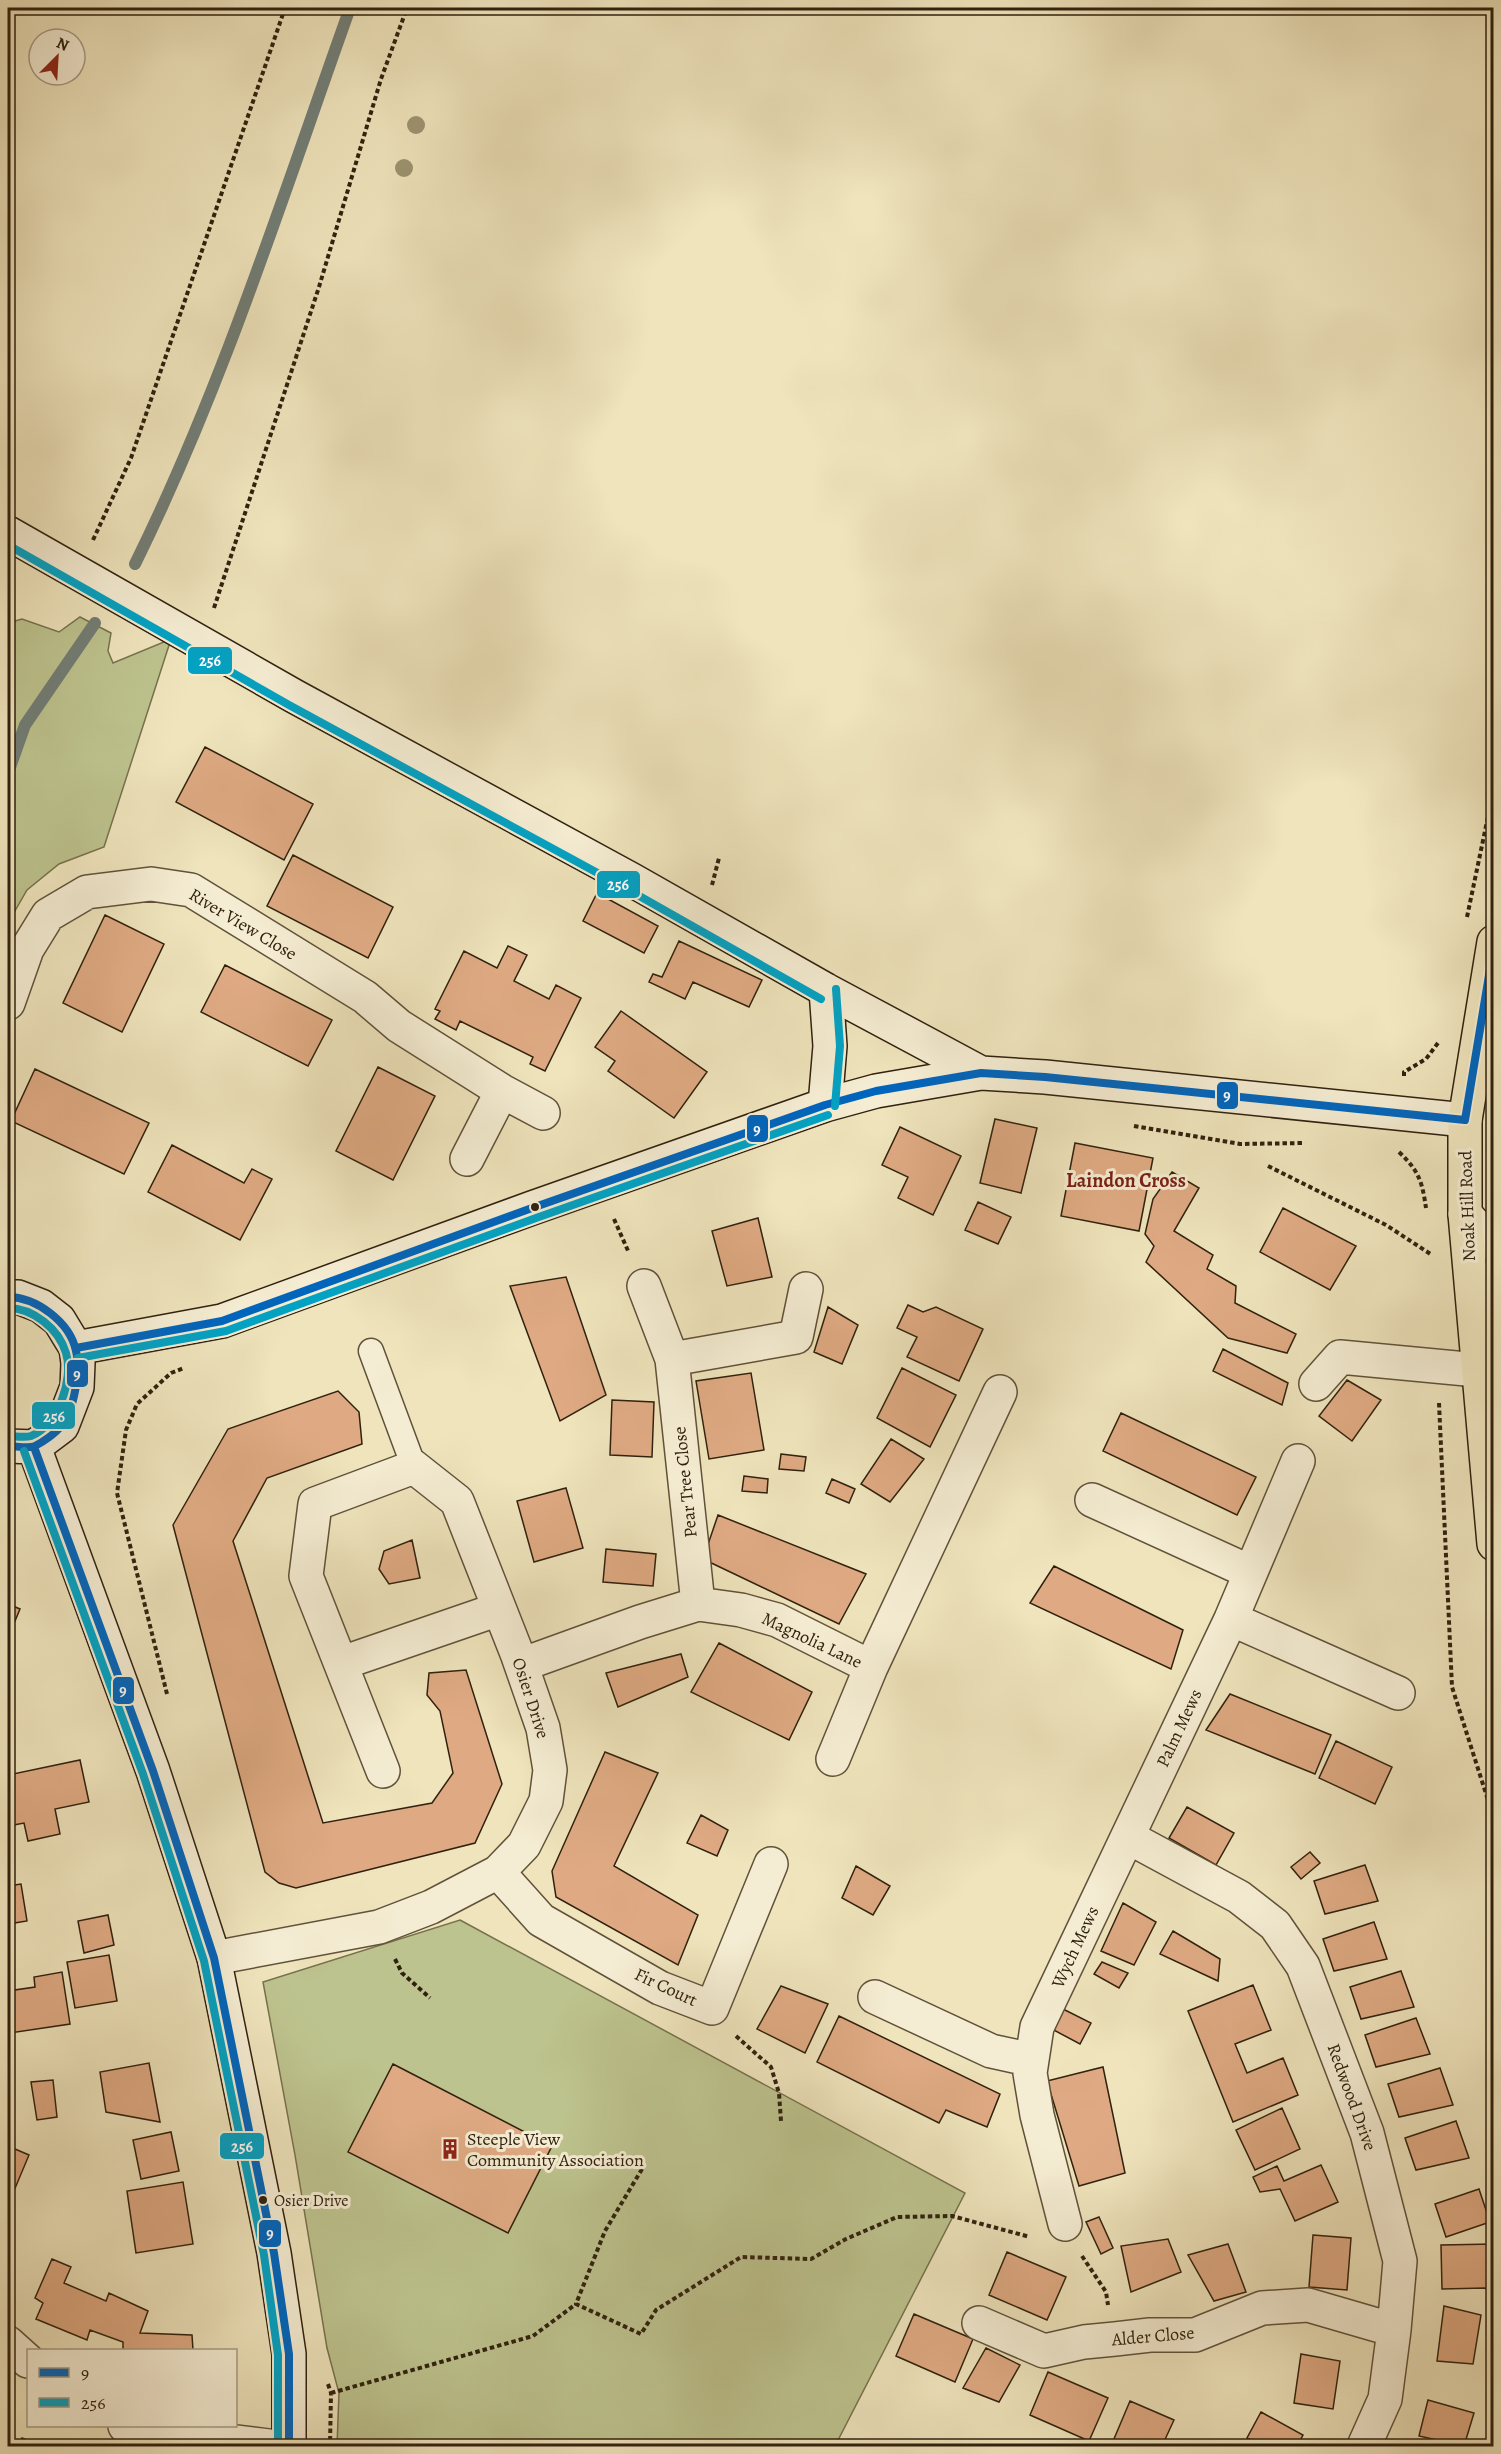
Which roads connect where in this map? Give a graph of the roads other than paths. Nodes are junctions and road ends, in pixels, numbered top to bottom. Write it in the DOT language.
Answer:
graph roads {
  1 [pos="8,533"];
  2 [pos="1494,942"];
  3 [pos="825,990"];
  4 [pos="8,1003"];
  5 [pos="981,1073"];
  6 [pos="502,1091"];
  7 [pos="825,1105"];
  8 [pos="543,1113"];
  9 [pos="1465,1120"];
  10 [pos="467,1159"];
  11 [pos="1465,1214"];
  12 [pos="1494,1245"];
  13 [pos="644,1286"];
  14 [pos="806,1289"];
  15 [pos="8,1297"];
  16 [pos="76,1348"];
  17 [pos="371,1350"];
  18 [pos="672,1359"];
  19 [pos="1478,1371"];
  20 [pos="1316,1384"];
  21 [pos="1000,1392"];
  22 [pos="21,1446"];
  23 [pos="1298,1461"];
  24 [pos="414,1467"];
  25 [pos="1092,1500"];
  26 [pos="1494,1544"];
  27 [pos="1250,1572"];
  28 [pos="698,1604"];
  29 [pos="499,1609"];
  30 [pos="1231,1619"];
  31 [pos="342,1664"];
  32 [pos="521,1665"];
  33 [pos="871,1667"];
  34 [pos="1398,1693"];
  35 [pos="833,1759"];
  36 [pos="383,1771"];
  37 [pos="1128,1837"];
  38 [pos="771,1864"];
  39 [pos="498,1872"];
  40 [pos="214,1958"];
  41 [pos="875,1997"];
  42 [pos="1032,2060"];
  43 [pos="1052,2232"];
  44 [pos="978,2323"];
  45 [pos="1394,2330"];
  46 [pos="8,2343"];
  47 [pos="27,2360"];
  48 [pos="127,2427"];
  49 [pos="269,2446"];
  50 [pos="289,2446"];
  51 [pos="1364,2446"];
  1 -- 3 [label="street"];
  2 -- 9 [label="main road, Noak Hill Road"];
  3 -- 5 [label="street"];
  3 -- 7 [label="street"];
  4 -- 6 [label="street, River View Close"];
  5 -- 7 [label="street"];
  5 -- 9 [label="street"];
  6 -- 8 [label="street, River View Close"];
  6 -- 10 [label="street"];
  7 -- 16 [label="street"];
  9 -- 11 [label="main road, Noak Hill Road"];
  11 -- 12 [label="street"];
  11 -- 19 [label="main road, Noak Hill Road"];
  13 -- 18 [label="street, Pear Tree Close"];
  14 -- 18 [label="street"];
  15 -- 16 [label="street"];
  16 -- 22 [label="street"];
  17 -- 24 [label="lane"];
  18 -- 28 [label="street, Pear Tree Close"];
  19 -- 20 [label="street"];
  19 -- 26 [label="main road, Noak Hill Road"];
  21 -- 33 [label="street"];
  22 -- 40 [label="street"];
  23 -- 27 [label="street, Palm Mews"];
  24 -- 29 [label="street, Osier Drive"];
  24 -- 31 [label="street"];
  25 -- 27 [label="street"];
  27 -- 30 [label="street, Palm Mews"];
  28 -- 32 [label="street, Magnolia Lane"];
  28 -- 33 [label="street, Magnolia Lane"];
  29 -- 31 [label="street"];
  29 -- 32 [label="street, Osier Drive"];
  30 -- 34 [label="street"];
  30 -- 37 [label="street, Palm Mews"];
  31 -- 36 [label="street"];
  32 -- 39 [label="street, Osier Drive"];
  33 -- 35 [label="street, Magnolia Lane"];
  37 -- 42 [label="street, Wych Mews"];
  37 -- 45 [label="street, Redwood Drive"];
  38 -- 39 [label="street, Fir Court"];
  39 -- 40 [label="street, Osier Drive"];
  40 -- 50 [label="street"];
  41 -- 42 [label="street"];
  42 -- 43 [label="street, Wych Mews"];
  44 -- 45 [label="street, Alder Close"];
  45 -- 51 [label="street, Redwood Drive"];
  46 -- 47 [label="street"];
  48 -- 49 [label="street"];
}
